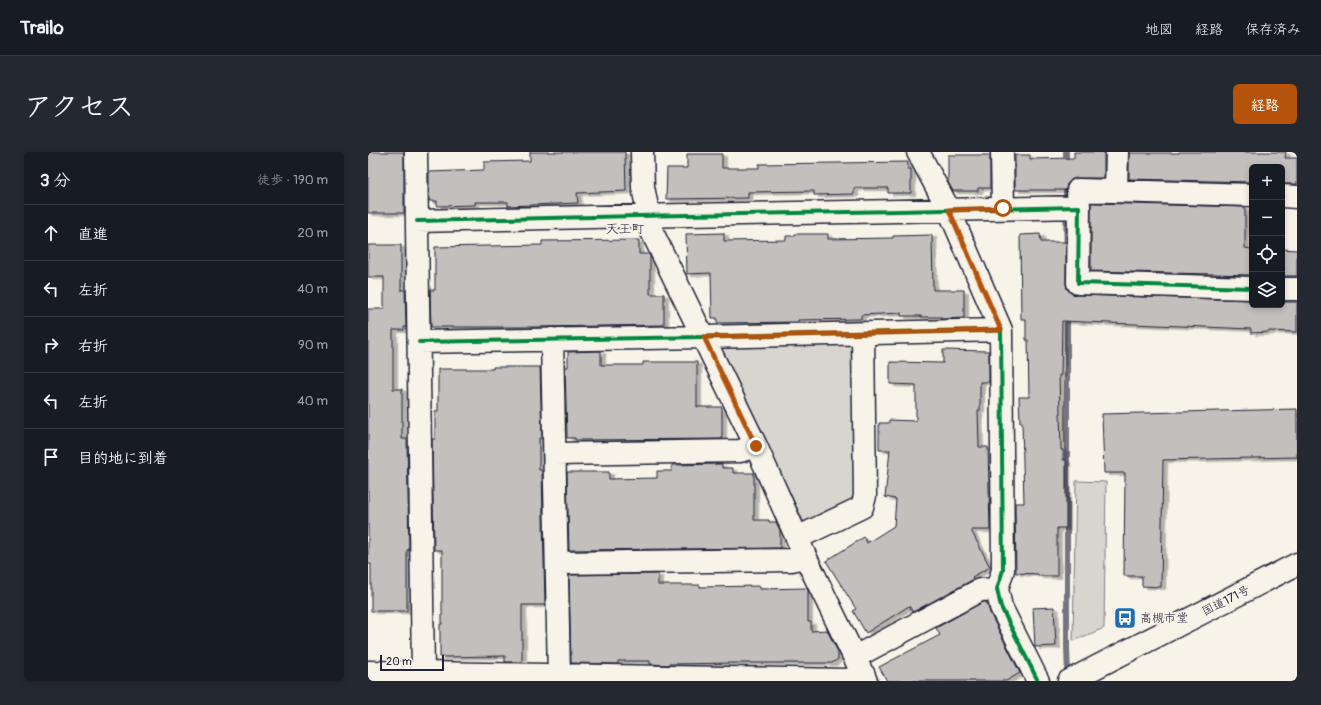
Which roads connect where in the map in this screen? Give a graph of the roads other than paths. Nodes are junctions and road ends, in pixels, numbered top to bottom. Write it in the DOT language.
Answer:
graph roads {
  1 [pos="416,152"];
  2 [pos="642,152"];
  3 [pos="918,152"];
  4 [pos="1002,152"];
  5 [pos="1116,152"];
  6 [pos="1116,191"];
  7 [pos="1249,195"];
  8 [pos="1285,196"];
  9 [pos="1297,197"];
  10 [pos="1078,207"];
  11 [pos="1003,208"];
  12 [pos="949,210"];
  13 [pos="649,215"];
  14 [pos="417,221"];
  15 [pos="1249,288"];
  16 [pos="1285,289"];
  17 [pos="1297,289"];
  18 [pos="1001,330"];
  19 [pos="863,334"];
  20 [pos="704,337"];
  21 [pos="552,339"];
  22 [pos="419,342"];
  23 [pos="756,446"];
  24 [pos="555,454"];
  25 [pos="801,547"];
  26 [pos="557,563"];
  27 [pos="1297,564"];
  28 [pos="997,589"];
  29 [pos="862,671"];
  30 [pos="368,672"];
  31 [pos="423,672"];
  32 [pos="559,676"];
  33 [pos="1038,681"];
  34 [pos="1069,681"];
  1 -- 14 [label="main road"];
  2 -- 13 [label="main road"];
  3 -- 12 [label="main road"];
  4 -- 11 [label="main road"];
  5 -- 6 [label="main road"];
  6 -- 7 [label="main road"];
  6 -- 10 [label="main road"];
  8 -- 9 [label="main road"];
  10 -- 11 [label="main road"];
  10 -- 15 [label="main road"];
  11 -- 12 [label="main road"];
  12 -- 13 [label="main road"];
  12 -- 18 [label="main road"];
  13 -- 14 [label="main road"];
  13 -- 20 [label="main road"];
  14 -- 22 [label="main road"];
  16 -- 17 [label="main road"];
  18 -- 19 [label="main road"];
  18 -- 28 [label="main road"];
  19 -- 20 [label="main road"];
  19 -- 25 [label="main road"];
  20 -- 21 [label="main road"];
  20 -- 23 [label="main road"];
  21 -- 22 [label="main road"];
  21 -- 24 [label="main road"];
  22 -- 31 [label="main road"];
  23 -- 24 [label="main road"];
  23 -- 25 [label="main road"];
  24 -- 26 [label="main road"];
  25 -- 26 [label="main road"];
  25 -- 29 [label="main road"];
  26 -- 32 [label="main road"];
  27 -- 34 [label="main road, 国道171号"];
  28 -- 29 [label="main road"];
  28 -- 33 [label="main road"];
  29 -- 32 [label="main road"];
  30 -- 31 [label="main road"];
  31 -- 32 [label="main road"];
}
